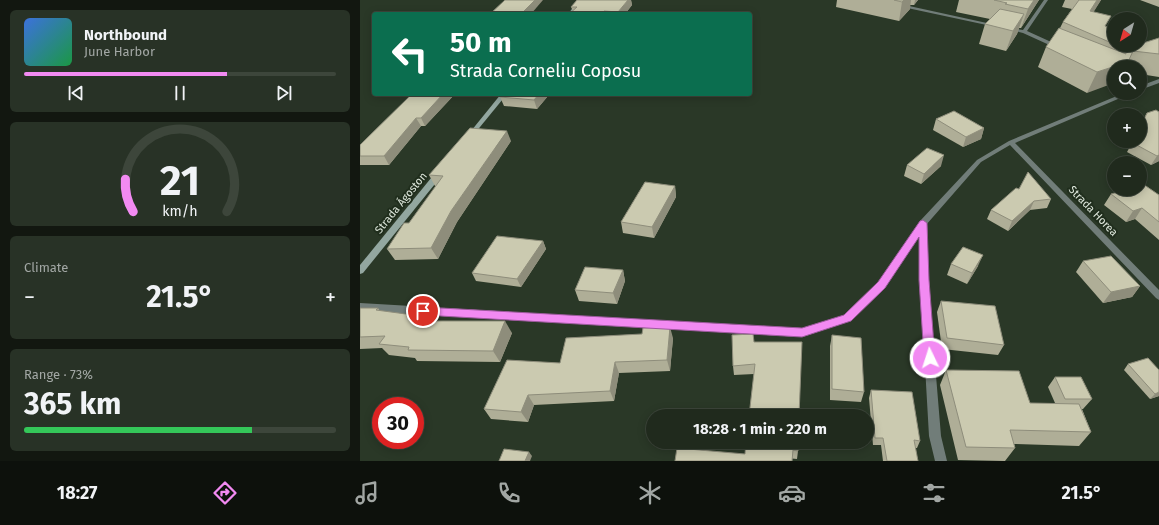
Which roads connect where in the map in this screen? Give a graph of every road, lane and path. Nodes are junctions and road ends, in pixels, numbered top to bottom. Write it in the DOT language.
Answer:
graph roads {
  1 [pos="581,0"];
  2 [pos="1046,0"];
  3 [pos="890,3"];
  4 [pos="572,12"];
  5 [pos="1024,32"];
  6 [pos="1066,51"];
  7 [pos="1159,81"];
  8 [pos="1147,85"];
  9 [pos="502,96"];
  10 [pos="1112,100"];
  11 [pos="1011,142"];
  12 [pos="465,143"];
  13 [pos="445,167"];
  14 [pos="923,223"];
  15 [pos="360,271"];
  16 [pos="1159,296"];
  17 [pos="360,307"];
  18 [pos="941,461"];
  1 -- 4 [label="main road"];
  2 -- 5 [label="street"];
  3 -- 5 [label="street"];
  5 -- 6 [label="street"];
  7 -- 8 [label="street"];
  9 -- 12 [label="main road"];
  10 -- 11 [label="street"];
  11 -- 14 [label="street"];
  11 -- 16 [label="street, Strada Horea"];
  13 -- 15 [label="main road, Strada Ágoston"];
  14 -- 17 [label="street"];
  14 -- 18 [label="street"];
}
